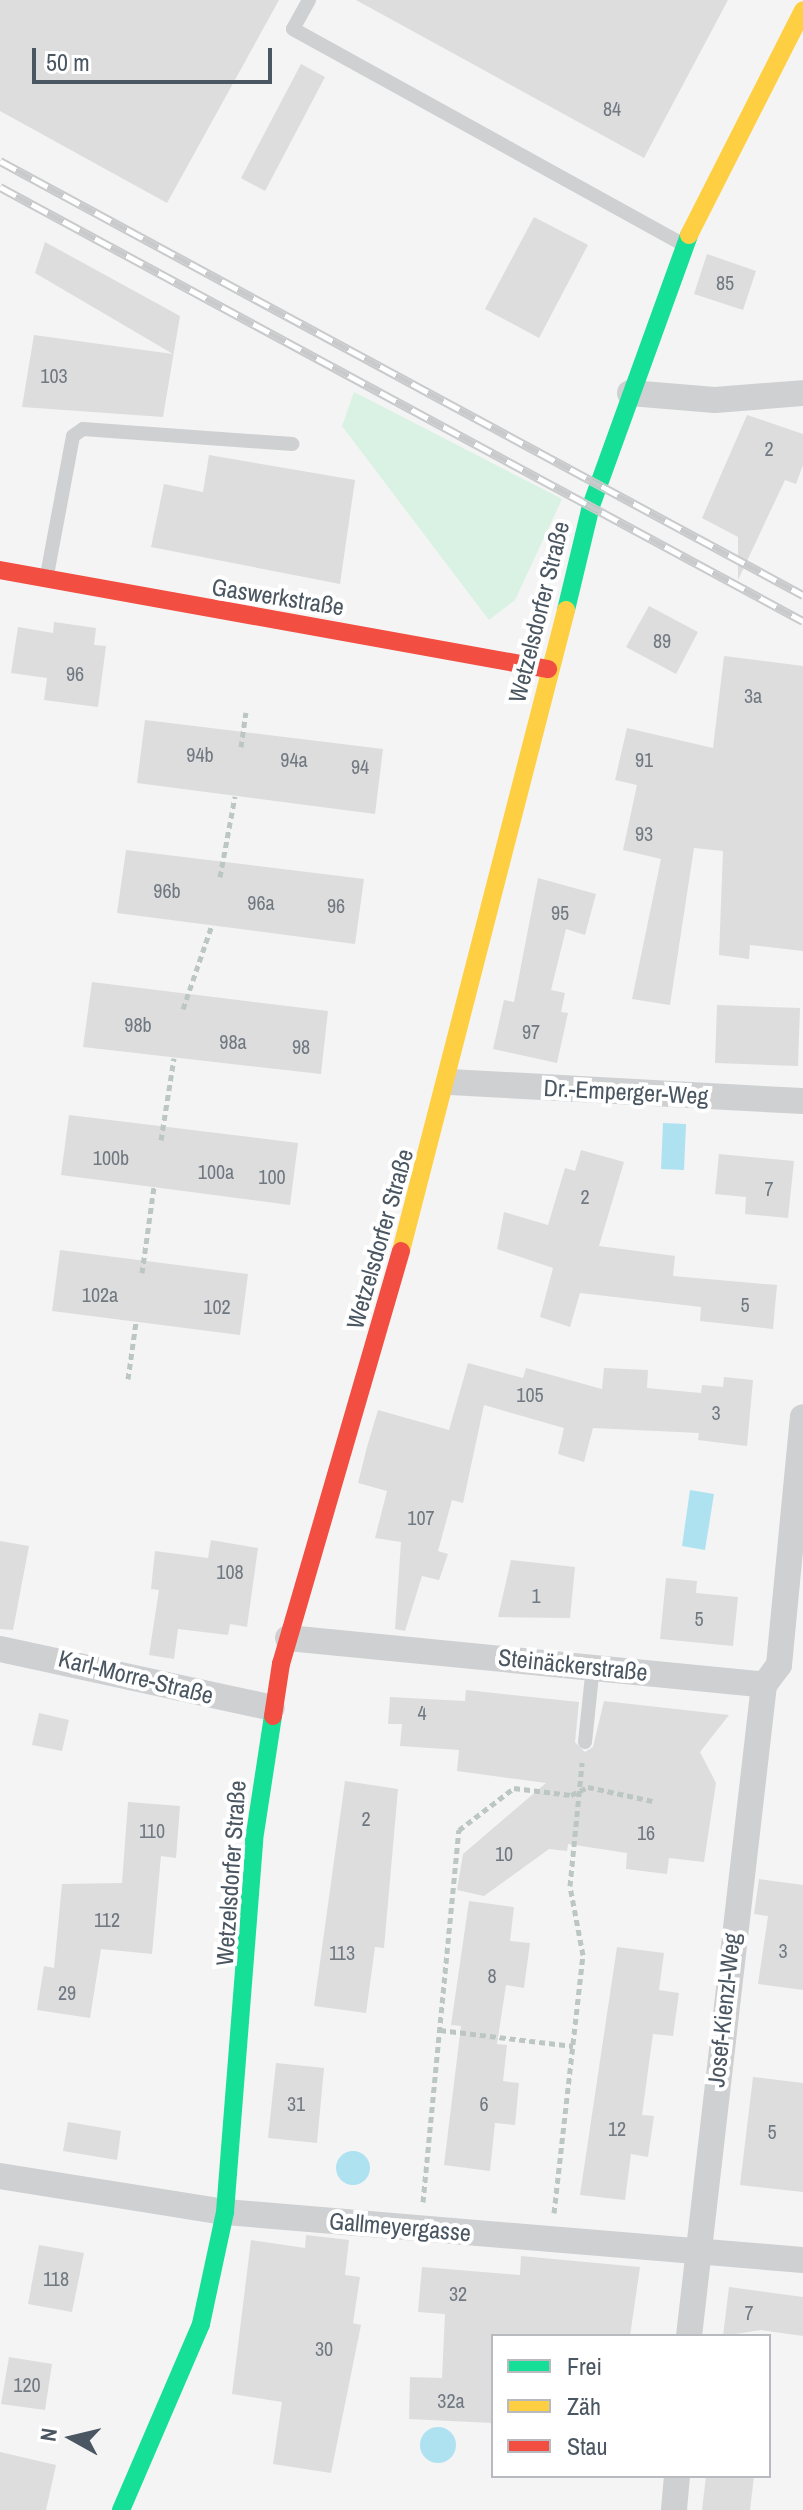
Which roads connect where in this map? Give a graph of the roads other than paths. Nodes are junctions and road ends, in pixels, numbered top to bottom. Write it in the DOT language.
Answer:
graph roads {
  1 [pos="309,0"];
  2 [pos="800,22"];
  3 [pos="684,245"];
  4 [pos="630,393"];
  5 [pos="803,393"];
  6 [pos="292,444"];
  7 [pos="0,570"];
  8 [pos="47,579"];
  9 [pos="548,669"];
  10 [pos="450,1082"];
  11 [pos="803,1101"];
  12 [pos="803,1417"];
  13 [pos="794,1615"];
  14 [pos="288,1638"];
  15 [pos="0,1649"];
  16 [pos="593,1666"];
  17 [pos="764,1685"];
  18 [pos="272,1708"];
  19 [pos="585,1742"];
  20 [pos="0,2176"];
  21 [pos="225,2212"];
  22 [pos="697,2252"];
  23 [pos="803,2260"];
  24 [pos="689,2334"];
  25 [pos="677,2478"];
  26 [pos="121,2510"];
  27 [pos="674,2510"];
  1 -- 3 [label="lane"];
  2 -- 3 [label="main road, Wetzelsdorfer Straße"];
  3 -- 4 [label="main road, Wetzelsdorfer Straße"];
  4 -- 5 [label="street"];
  4 -- 9 [label="main road, Wetzelsdorfer Straße"];
  6 -- 8 [label="lane"];
  7 -- 8 [label="main road, Gaswerkstraße"];
  8 -- 9 [label="main road, Gaswerkstraße"];
  9 -- 10 [label="main road, Wetzelsdorfer Straße"];
  10 -- 11 [label="street, Dr.-Emperger-Weg"];
  10 -- 14 [label="main road, Wetzelsdorfer Straße"];
  12 -- 13 [label="street"];
  13 -- 17 [label="street"];
  14 -- 16 [label="street, Steinäckerstraße"];
  14 -- 18 [label="main road, Wetzelsdorfer Straße"];
  15 -- 18 [label="street, Karl-Morre-Straße"];
  16 -- 17 [label="street, Steinäckerstraße"];
  16 -- 19 [label="lane"];
  17 -- 22 [label="street, Josef-Kienzl-Weg"];
  18 -- 21 [label="main road, Wetzelsdorfer Straße"];
  20 -- 21 [label="street, Gallmeyergasse"];
  21 -- 22 [label="street, Gallmeyergasse"];
  21 -- 26 [label="main road, Wetzelsdorfer Straße"];
  22 -- 23 [label="street, Gallmeyergasse"];
  22 -- 24 [label="street, Josef-Kienzl-Weg"];
  25 -- 27 [label="street"];
}
